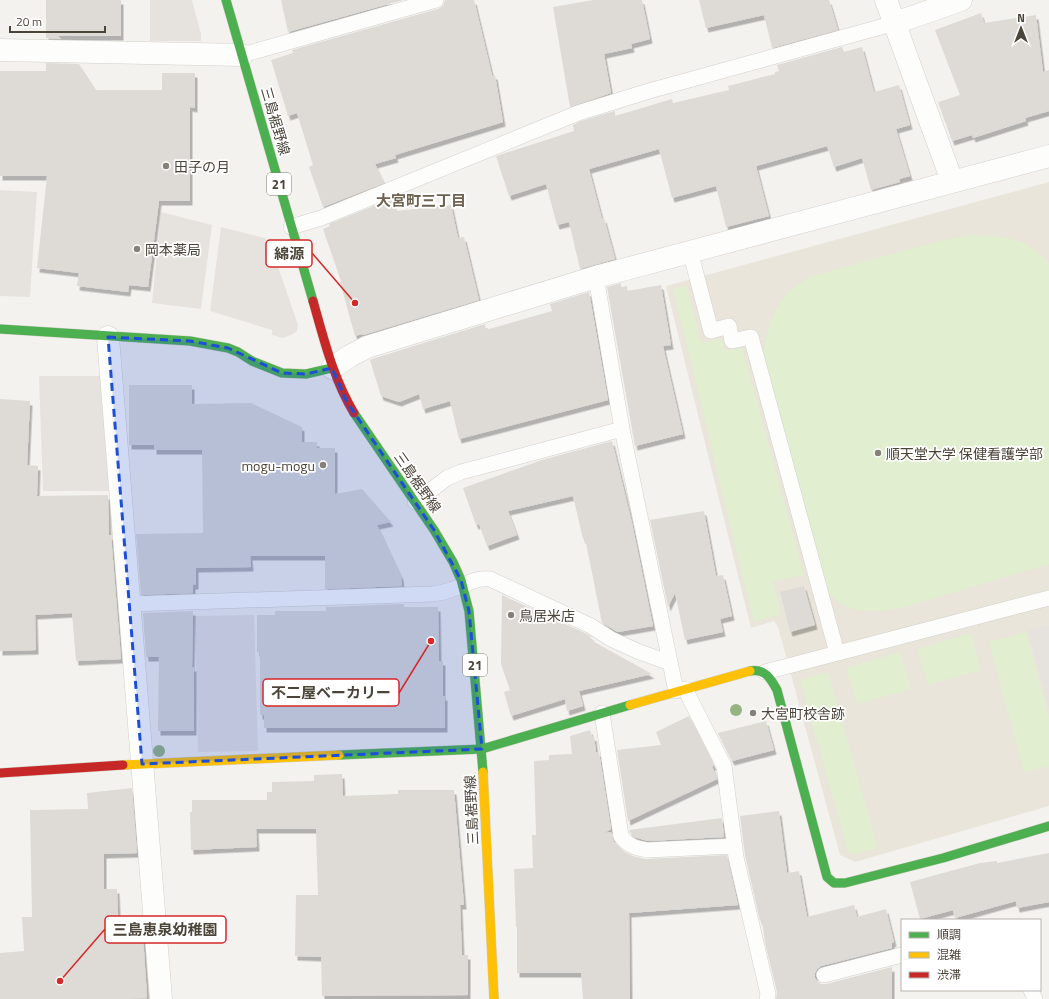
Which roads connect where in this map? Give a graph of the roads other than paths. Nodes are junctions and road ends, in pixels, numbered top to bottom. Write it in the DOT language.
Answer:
graph roads {
  1 [pos="226,0"];
  2 [pos="436,0"];
  3 [pos="886,0"];
  4 [pos="961,0"];
  5 [pos="895,24"];
  6 [pos="0,50"];
  7 [pos="242,55"];
  8 [pos="1049,156"];
  9 [pos="952,181"];
  10 [pos="291,227"];
  11 [pos="690,251"];
  12 [pos="596,277"];
  13 [pos="0,329"];
  14 [pos="108,336"];
  15 [pos="332,368"];
  16 [pos="622,429"];
  17 [pos="415,502"];
  18 [pos="462,585"];
  19 [pos="1049,598"];
  20 [pos="129,604"];
  21 [pos="837,653"];
  22 [pos="670,663"];
  23 [pos="765,672"];
  24 [pos="680,690"];
  25 [pos="602,712"];
  26 [pos="482,748"];
  27 [pos="142,764"];
  28 [pos="0,773"];
  29 [pos="1049,826"];
  30 [pos="735,846"];
  31 [pos="901,955"];
  32 [pos="824,975"];
  33 [pos="161,999"];
  34 [pos="494,999"];
  35 [pos="767,999"];
  1 -- 7 [label="street, 三島裾野線 / 21"];
  2 -- 7 [label="lane"];
  3 -- 5 [label="street"];
  4 -- 5 [label="street"];
  5 -- 9 [label="street"];
  5 -- 10 [label="lane"];
  6 -- 7 [label="street"];
  7 -- 10 [label="street, 三島裾野線 / 21"];
  8 -- 9 [label="street"];
  9 -- 11 [label="street"];
  10 -- 15 [label="street, 三島裾野線 / 21"];
  11 -- 12 [label="street"];
  11 -- 21 [label="lane"];
  12 -- 15 [label="street"];
  12 -- 16 [label="lane"];
  13 -- 14 [label="street"];
  14 -- 15 [label="street"];
  14 -- 20 [label="street"];
  15 -- 17 [label="street, 三島裾野線 / 21"];
  16 -- 17 [label="lane"];
  16 -- 22 [label="lane"];
  17 -- 18 [label="street, 三島裾野線 / 21"];
  18 -- 20 [label="lane"];
  18 -- 22 [label="lane"];
  18 -- 26 [label="street, 三島裾野線 / 21"];
  19 -- 21 [label="lane"];
  20 -- 27 [label="street"];
  21 -- 23 [label="lane"];
  22 -- 24 [label="lane"];
  23 -- 24 [label="street"];
  23 -- 29 [label="street"];
  24 -- 25 [label="street"];
  24 -- 30 [label="lane"];
  25 -- 26 [label="street"];
  25 -- 30 [label="lane"];
  26 -- 27 [label="street"];
  26 -- 34 [label="street, 三島裾野線 / 21"];
  27 -- 28 [label="street"];
  27 -- 33 [label="street"];
  30 -- 35 [label="lane"];
  31 -- 32 [label="lane"];
}
